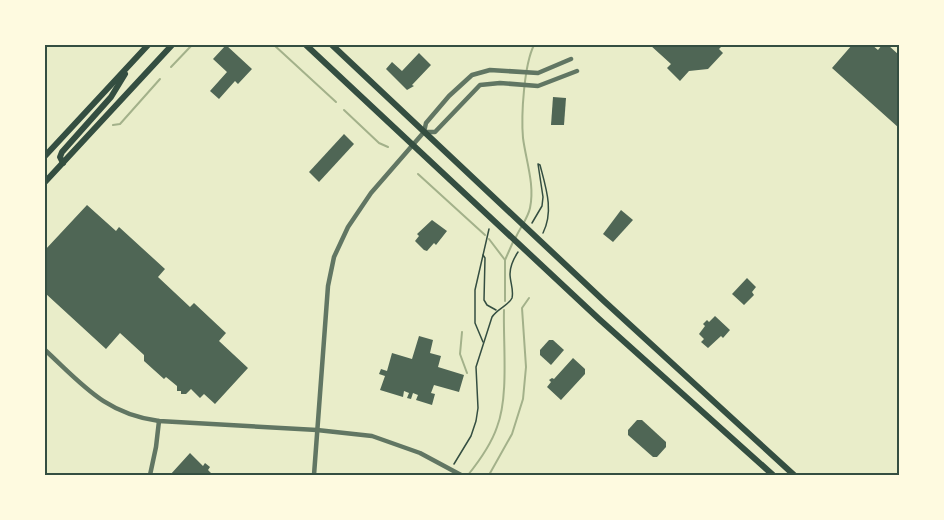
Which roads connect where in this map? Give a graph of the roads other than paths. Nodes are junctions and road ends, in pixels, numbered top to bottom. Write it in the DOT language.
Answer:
graph roads {
  1 [pos="148,45"];
  2 [pos="172,45"];
  3 [pos="306,45"];
  4 [pos="332,45"];
  5 [pos="571,59"];
  6 [pos="127,68"];
  7 [pos="577,71"];
  8 [pos="424,132"];
  9 [pos="413,145"];
  10 [pos="45,156"];
  11 [pos="63,163"];
  12 [pos="45,182"];
  13 [pos="45,350"];
  14 [pos="159,421"];
  15 [pos="317,430"];
  16 [pos="784,466"];
  17 [pos="150,475"];
  18 [pos="314,475"];
  19 [pos="461,475"];
  20 [pos="774,475"];
  21 [pos="794,475"];
  1 -- 6 [label="main road"];
  2 -- 11 [label="main road"];
  3 -- 9 [label="main road"];
  4 -- 8 [label="main road"];
  5 -- 8 [label="street"];
  6 -- 10 [label="main road"];
  6 -- 11 [label="main road"];
  7 -- 8 [label="street"];
  8 -- 9 [label="street"];
  8 -- 16 [label="main road"];
  9 -- 15 [label="street"];
  9 -- 20 [label="main road"];
  11 -- 12 [label="main road"];
  13 -- 14 [label="street"];
  14 -- 15 [label="street"];
  14 -- 17 [label="street"];
  15 -- 18 [label="street"];
  15 -- 19 [label="street"];
  16 -- 20 [label="main road"];
  16 -- 21 [label="main road"];
}
